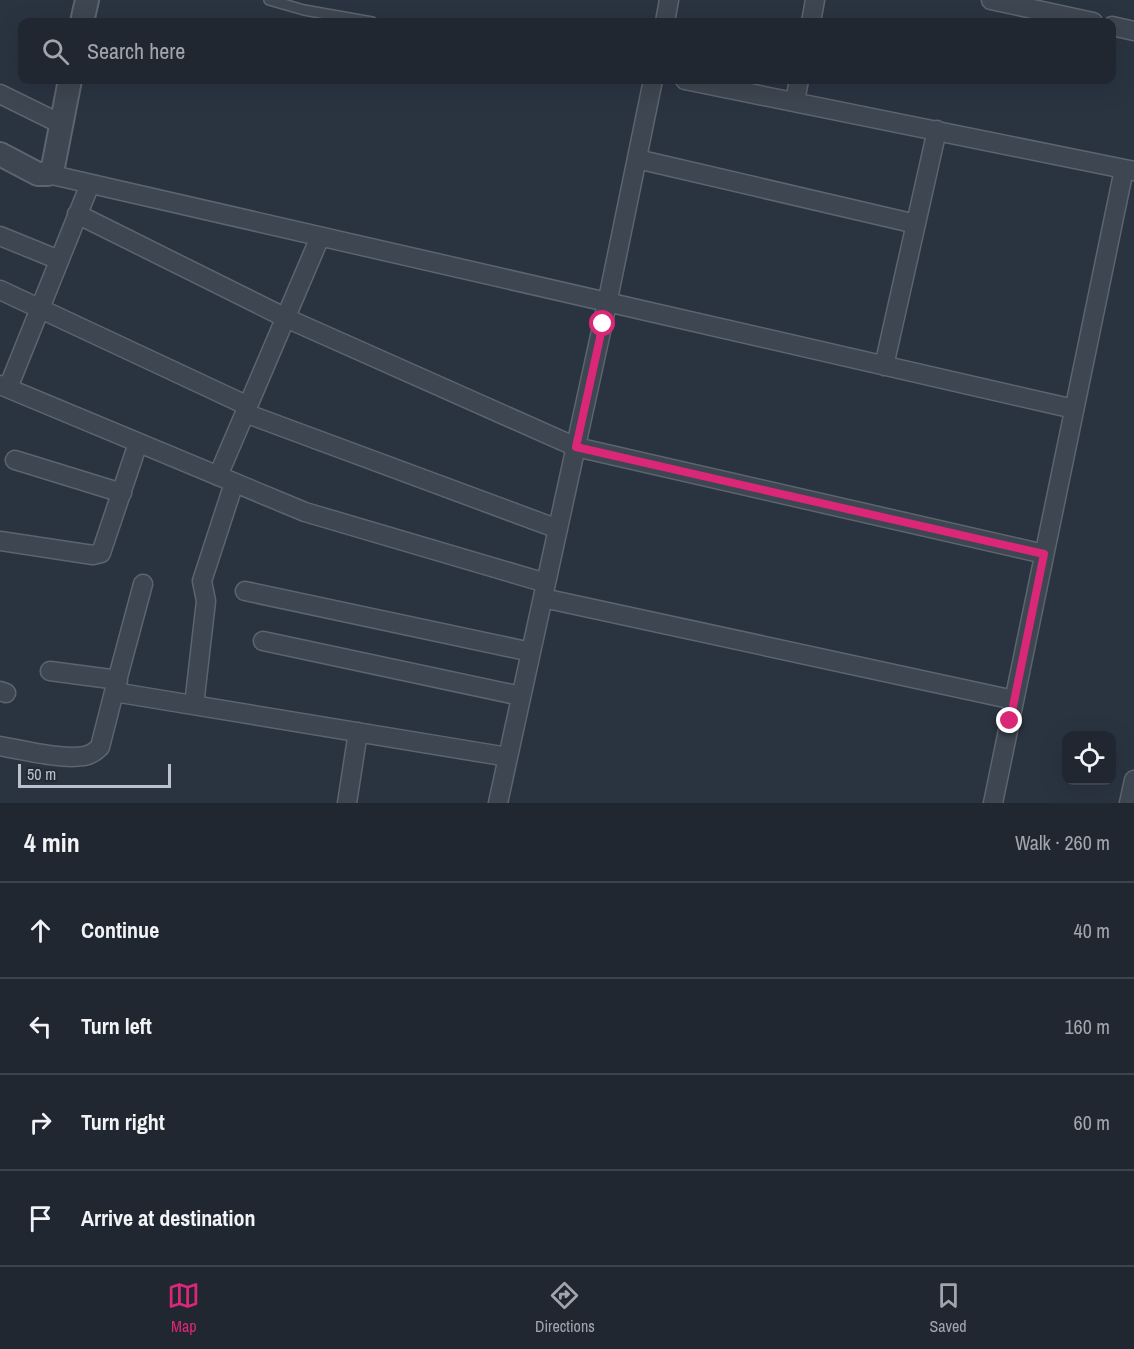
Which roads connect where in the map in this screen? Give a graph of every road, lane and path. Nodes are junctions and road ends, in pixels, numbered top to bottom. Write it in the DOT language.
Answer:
graph roads {
  1 [pos="87,0"];
  2 [pos="269,0"];
  3 [pos="669,0"];
  4 [pos="815,0"];
  5 [pos="991,0"];
  6 [pos="83,18"];
  7 [pos="349,18"];
  8 [pos="665,18"];
  9 [pos="812,18"];
  10 [pos="1074,18"];
  11 [pos="1116,27"];
  12 [pos="1133,27"];
  13 [pos="69,84"];
  14 [pos="652,84"];
  15 [pos="706,84"];
  16 [pos="798,84"];
  17 [pos="0,94"];
  18 [pos="795,101"];
  19 [pos="61,124"];
  20 [pos="937,130"];
  21 [pos="0,154"];
  22 [pos="637,159"];
  23 [pos="1129,170"];
  24 [pos="48,174"];
  25 [pos="90,184"];
  26 [pos="77,214"];
  27 [pos="916,225"];
  28 [pos="0,236"];
  29 [pos="320,237"];
  30 [pos="59,260"];
  31 [pos="0,290"];
  32 [pos="607,303"];
  33 [pos="40,309"];
  34 [pos="286,318"];
  35 [pos="884,366"];
  36 [pos="4,387"];
  37 [pos="1074,409"];
  38 [pos="247,410"];
  39 [pos="138,443"];
  40 [pos="576,447"];
  41 [pos="15,460"];
  42 [pos="226,479"];
  43 [pos="122,493"];
  44 [pos="558,529"];
  45 [pos="0,541"];
  46 [pos="1044,554"];
  47 [pos="143,584"];
  48 [pos="544,590"];
  49 [pos="245,591"];
  50 [pos="263,641"];
  51 [pos="531,652"];
  52 [pos="50,671"];
  53 [pos="116,686"];
  54 [pos="521,696"];
  55 [pos="1014,700"];
  56 [pos="194,705"];
  57 [pos="357,732"];
  58 [pos="0,747"];
  59 [pos="508,757"];
  60 [pos="1134,780"];
  61 [pos="346,803"];
  62 [pos="498,803"];
  63 [pos="993,803"];
  64 [pos="1129,803"];
  1 -- 6 [label="street"];
  2 -- 7 [label="lane"];
  3 -- 8 [label="street"];
  4 -- 9 [label="street"];
  5 -- 10 [label="street"];
  11 -- 12 [label="street"];
  13 -- 19 [label="street"];
  14 -- 22 [label="street"];
  15 -- 18 [label="street"];
  16 -- 18 [label="street"];
  17 -- 19 [label="street"];
  18 -- 20 [label="street"];
  19 -- 24 [label="street"];
  20 -- 23 [label="street"];
  20 -- 27 [label="street"];
  21 -- 24 [label="street"];
  22 -- 27 [label="street"];
  22 -- 32 [label="street"];
  23 -- 37 [label="street"];
  24 -- 25 [label="street"];
  25 -- 26 [label="street"];
  25 -- 29 [label="street"];
  26 -- 30 [label="street"];
  26 -- 34 [label="street"];
  27 -- 35 [label="street"];
  28 -- 30 [label="street"];
  29 -- 32 [label="street"];
  29 -- 34 [label="street"];
  30 -- 33 [label="street"];
  31 -- 33 [label="street"];
  32 -- 35 [label="street"];
  32 -- 40 [label="street"];
  33 -- 36 [label="street"];
  33 -- 38 [label="street"];
  34 -- 38 [label="street"];
  34 -- 40 [label="street"];
  35 -- 37 [label="street"];
  36 -- 39 [label="street"];
  37 -- 46 [label="street"];
  38 -- 42 [label="street"];
  38 -- 44 [label="street"];
  39 -- 42 [label="street"];
  39 -- 43 [label="street"];
  40 -- 44 [label="street"];
  40 -- 46 [label="street"];
  41 -- 43 [label="street"];
  42 -- 48 [label="street"];
  42 -- 56 [label="street"];
  43 -- 45 [label="street"];
  44 -- 48 [label="street"];
  46 -- 55 [label="street"];
  47 -- 53 [label="street"];
  48 -- 51 [label="street"];
  48 -- 55 [label="street"];
  49 -- 51 [label="street"];
  50 -- 54 [label="street"];
  51 -- 54 [label="street"];
  52 -- 53 [label="street"];
  53 -- 56 [label="street"];
  53 -- 58 [label="street"];
  54 -- 59 [label="street"];
  55 -- 63 [label="street"];
  56 -- 57 [label="street"];
  57 -- 59 [label="street"];
  57 -- 61 [label="street"];
  59 -- 62 [label="street"];
  60 -- 64 [label="street"];
}
